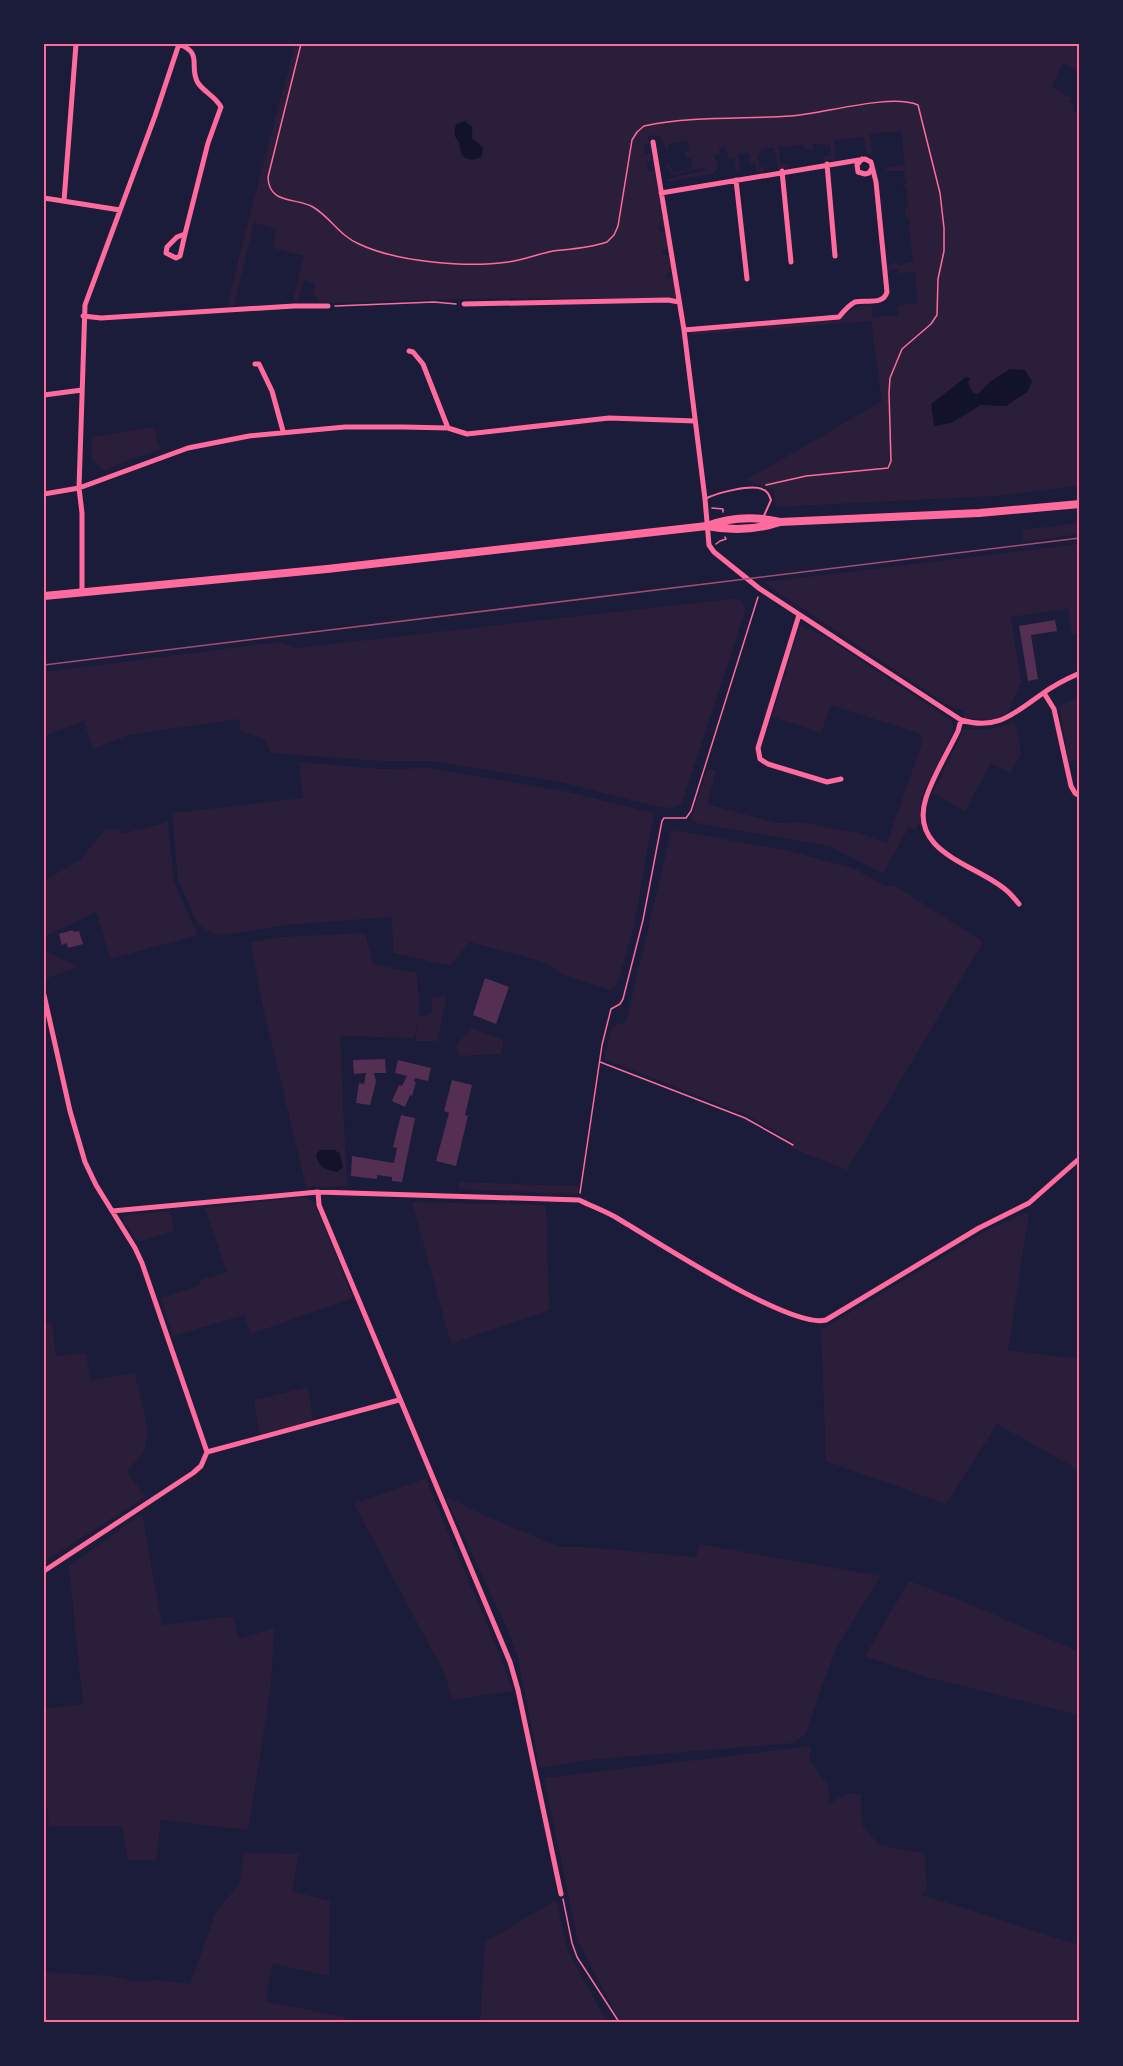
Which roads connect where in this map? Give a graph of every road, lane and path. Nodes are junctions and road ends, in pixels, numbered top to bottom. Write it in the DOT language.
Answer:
graph roads {
  1 [pos="76,44"];
  2 [pos="179,44"];
  3 [pos="301,44"];
  4 [pos="653,142"];
  5 [pos="862,159"];
  6 [pos="843,162"];
  7 [pos="827,164"];
  8 [pos="872,166"];
  9 [pos="857,168"];
  10 [pos="782,171"];
  11 [pos="869,173"];
  12 [pos="736,180"];
  13 [pos="876,182"];
  14 [pos="661,193"];
  15 [pos="44,198"];
  16 [pos="64,201"];
  17 [pos="120,210"];
  18 [pos="184,234"];
  19 [pos="835,256"];
  20 [pos="791,262"];
  21 [pos="747,279"];
  22 [pos="679,302"];
  23 [pos="464,304"];
  24 [pos="328,306"];
  25 [pos="83,316"];
  26 [pos="684,330"];
  27 [pos="409,351"];
  28 [pos="255,364"];
  29 [pos="82,390"];
  30 [pos="44,394"];
  31 [pos="695,421"];
  32 [pos="448,428"];
  33 [pos="283,432"];
  34 [pos="79,488"];
  35 [pos="760,488"];
  36 [pos="44,494"];
  37 [pos="705,499"];
  38 [pos="1080,504"];
  39 [pos="706,509"];
  40 [pos="723,509"];
  41 [pos="763,518"];
  42 [pos="780,522"];
  43 [pos="707,526"];
  44 [pos="760,589"];
  45 [pos="82,593"];
  46 [pos="44,596"];
  47 [pos="799,615"];
  48 [pos="1080,673"];
  49 [pos="1044,693"];
  50 [pos="961,720"];
  51 [pos="841,779"];
  52 [pos="1080,796"];
  53 [pos="1019,904"];
  54 [pos="44,995"];
  55 [pos="600,1062"];
  56 [pos="794,1145"];
  57 [pos="1080,1158"];
  58 [pos="318,1192"];
  59 [pos="579,1200"];
  60 [pos="112,1211"];
  61 [pos="399,1400"];
  62 [pos="207,1452"];
  63 [pos="44,1571"];
  64 [pos="561,1894"];
  65 [pos="619,2022"];
  1 -- 16 [label="street"];
  2 -- 17 [label="street"];
  2 -- 18 [label="street"];
  3 -- 35 [label="path"];
  4 -- 14 [label="street"];
  5 -- 6 [label="street"];
  5 -- 8 [label="street"];
  5 -- 9 [label="street"];
  6 -- 7 [label="street"];
  6 -- 9 [label="street"];
  7 -- 10 [label="street"];
  7 -- 19 [label="street"];
  8 -- 11 [label="street"];
  8 -- 13 [label="street"];
  9 -- 11 [label="street"];
  10 -- 12 [label="street"];
  10 -- 20 [label="street"];
  11 -- 13 [label="street"];
  12 -- 14 [label="street"];
  12 -- 21 [label="street"];
  13 -- 26 [label="street"];
  14 -- 22 [label="street"];
  15 -- 16 [label="street"];
  16 -- 17 [label="street"];
  17 -- 25 [label="street"];
  18 -- 18 [label="street"];
  22 -- 23 [label="street"];
  22 -- 26 [label="street"];
  23 -- 24 [label="path"];
  24 -- 25 [label="street"];
  25 -- 29 [label="street"];
  26 -- 31 [label="street"];
  27 -- 32 [label="street"];
  28 -- 33 [label="street"];
  29 -- 30 [label="street"];
  29 -- 34 [label="street"];
  31 -- 32 [label="street"];
  31 -- 37 [label="street"];
  32 -- 33 [label="street"];
  33 -- 34 [label="street"];
  34 -- 36 [label="street"];
  34 -- 45 [label="street"];
  35 -- 37 [label="lane"];
  35 -- 41 [label="lane"];
  37 -- 39 [label="street"];
  38 -- 42 [label="main road"];
  39 -- 40 [label="path"];
  39 -- 43 [label="street"];
  41 -- 42 [label="main road"];
  41 -- 43 [label="main road"];
  42 -- 43 [label="main road"];
  43 -- 44 [label="street"];
  43 -- 45 [label="main road"];
  44 -- 47 [label="street"];
  44 -- 55 [label="path"];
  45 -- 46 [label="main road"];
  47 -- 50 [label="street"];
  47 -- 51 [label="street"];
  48 -- 49 [label="street"];
  49 -- 50 [label="street"];
  49 -- 52 [label="street"];
  50 -- 53 [label="street"];
  54 -- 60 [label="street"];
  55 -- 56 [label="path"];
  55 -- 59 [label="path"];
  57 -- 59 [label="street"];
  58 -- 59 [label="street"];
  58 -- 60 [label="street"];
  58 -- 61 [label="street"];
  60 -- 62 [label="street"];
  61 -- 62 [label="street"];
  61 -- 64 [label="street"];
  62 -- 63 [label="street"];
  64 -- 65 [label="path"];
}
